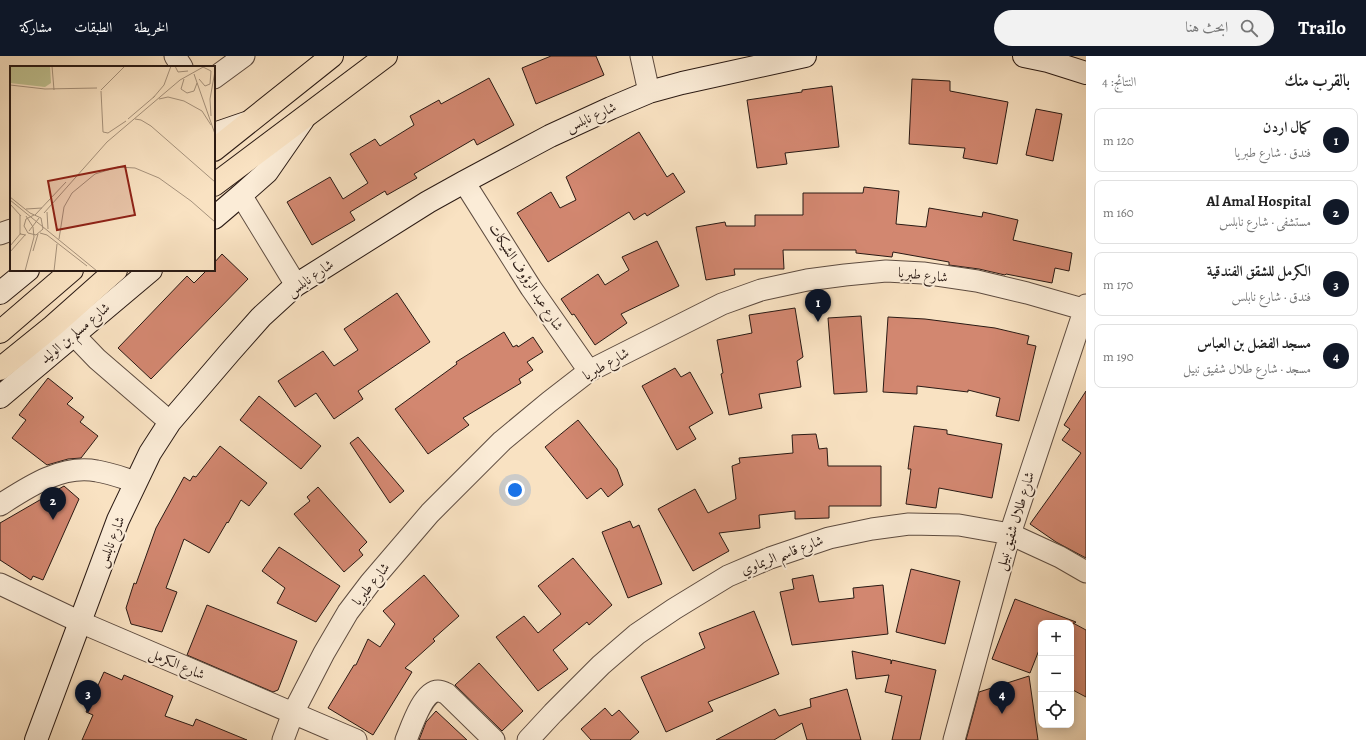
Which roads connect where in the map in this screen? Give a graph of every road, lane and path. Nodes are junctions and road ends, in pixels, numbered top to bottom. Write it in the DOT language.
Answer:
graph roads {
  1 [pos="175,56"];
  2 [pos="244,56"];
  3 [pos="332,56"];
  4 [pos="386,56"];
  5 [pos="641,56"];
  6 [pos="805,56"];
  7 [pos="1024,56"];
  8 [pos="181,66"];
  9 [pos="1086,73"];
  10 [pos="215,77"];
  11 [pos="649,92"];
  12 [pos="306,115"];
  13 [pos="246,123"];
  14 [pos="215,134"];
  15 [pos="215,149"];
  16 [pos="464,182"];
  17 [pos="215,184"];
  18 [pos="241,195"];
  19 [pos="215,217"];
  20 [pos="10,230"];
  21 [pos="0,234"];
  22 [pos="27,271"];
  23 [pos="71,271"];
  24 [pos="115,271"];
  25 [pos="150,271"];
  26 [pos="296,285"];
  27 [pos="0,293"];
  28 [pos="1086,308"];
  29 [pos="0,332"];
  30 [pos="73,334"];
  31 [pos="0,369"];
  32 [pos="589,371"];
  33 [pos="0,396"];
  34 [pos="170,422"];
  35 [pos="136,482"];
  36 [pos="0,505"];
  37 [pos="1010,534"];
  38 [pos="1086,572"];
  39 [pos="0,584"];
  40 [pos="80,622"];
  41 [pos="293,713"];
  42 [pos="36,740"];
  43 [pos="283,740"];
  44 [pos="356,740"];
  45 [pos="406,740"];
  46 [pos="494,740"];
  47 [pos="528,740"];
  48 [pos="954,740"];
  1 -- 8 [label="street"];
  2 -- 10 [label="street"];
  3 -- 13 [label="highway"];
  4 -- 12 [label="highway"];
  5 -- 11 [label="street"];
  6 -- 11 [label="street, شارع نابلس"];
  7 -- 9 [label="street"];
  11 -- 16 [label="street, شارع نابلس"];
  12 -- 17 [label="highway"];
  12 -- 18 [label="street"];
  13 -- 14 [label="street"];
  13 -- 15 [label="highway"];
  16 -- 26 [label="street, شارع نابلس"];
  16 -- 32 [label="street, شارع عبد الرؤوف الشيكات"];
  18 -- 19 [label="street"];
  18 -- 26 [label="street"];
  20 -- 21 [label="street"];
  22 -- 27 [label="street"];
  23 -- 29 [label="highway"];
  24 -- 31 [label="highway, شارع مسلم بن الوليد"];
  25 -- 30 [label="street, شارع مسلم بن الوليد"];
  26 -- 34 [label="street, شارع نابلس"];
  28 -- 32 [label="street, شارع طبريا"];
  28 -- 37 [label="street, شارع طلال شفيق نبيل"];
  30 -- 33 [label="street, شارع مسلم بن الوليد"];
  30 -- 34 [label="street"];
  32 -- 41 [label="street, شارع طبريا"];
  34 -- 35 [label="street, شارع نابلس"];
  35 -- 36 [label="street"];
  35 -- 40 [label="street, شارع نابلس"];
  37 -- 38 [label="street, شارع قاسم الريماوي"];
  37 -- 47 [label="street, شارع قاسم الريماوي"];
  37 -- 48 [label="street, شارع طلال شفيق نبيل"];
  39 -- 40 [label="street, شارع الكرمل"];
  40 -- 41 [label="street, شارع الكرمل"];
  40 -- 42 [label="street, شارع نابلس"];
  41 -- 43 [label="street, شارع طبريا"];
  41 -- 44 [label="street, شارع الكرمل"];
  45 -- 46 [label="street"];
}
